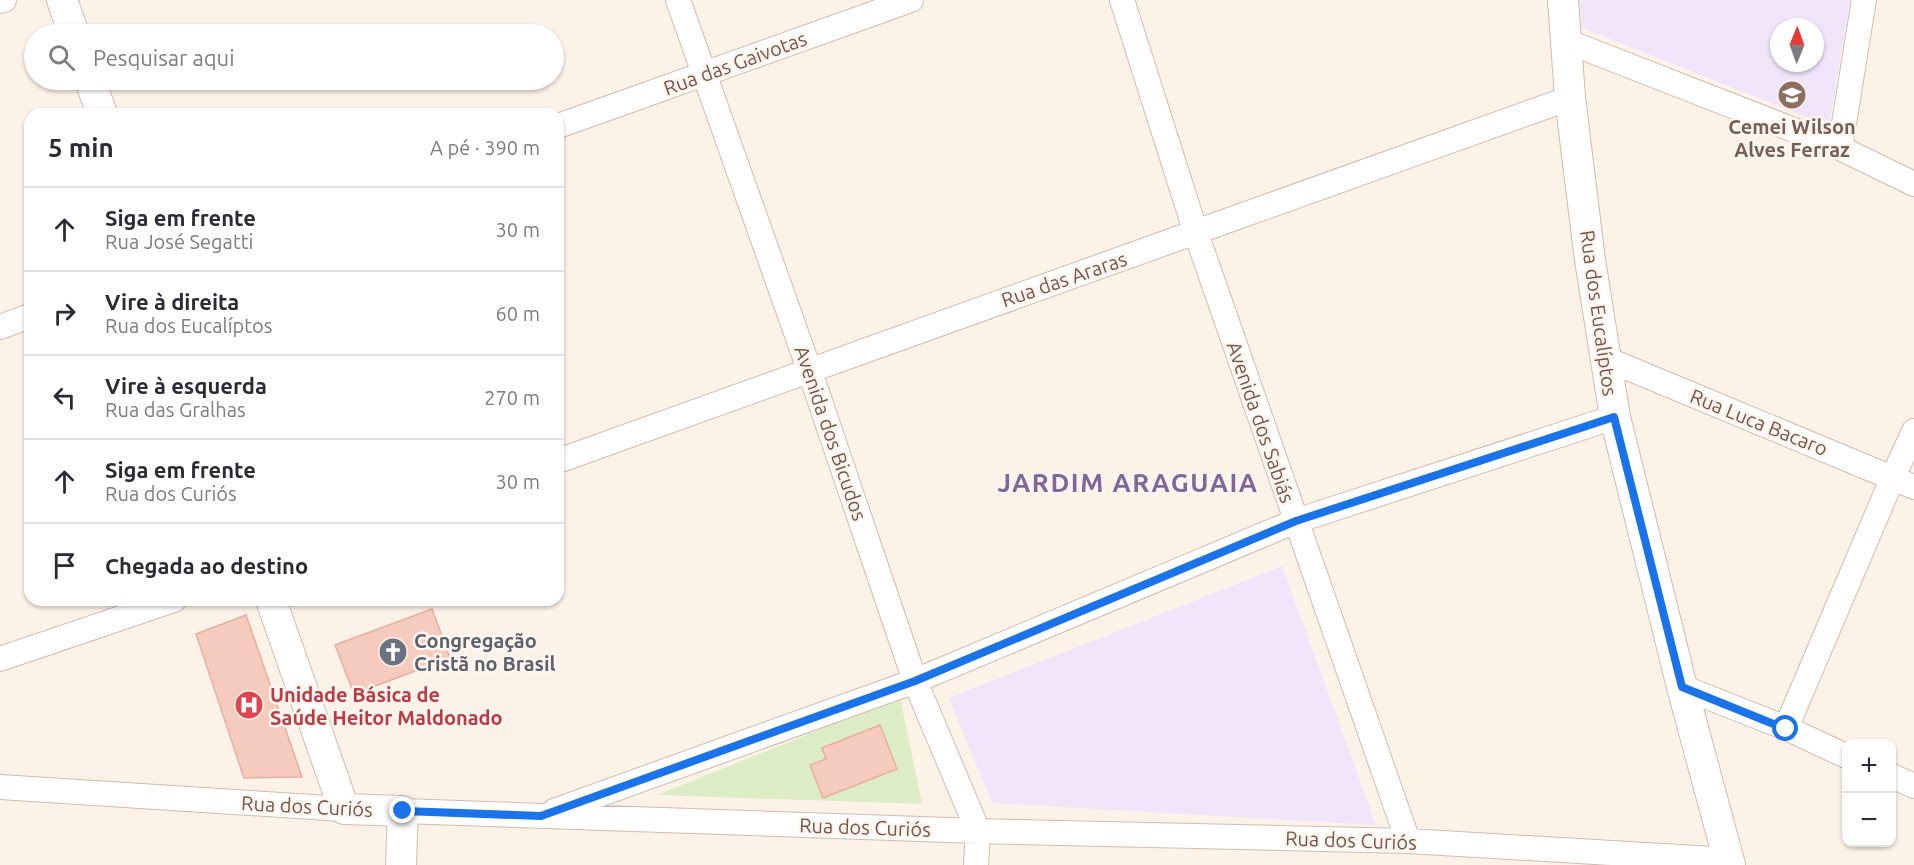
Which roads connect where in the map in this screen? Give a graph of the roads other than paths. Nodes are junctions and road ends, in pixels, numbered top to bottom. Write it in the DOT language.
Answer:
graph roads {
  1 [pos="62,0"];
  2 [pos="678,0"];
  3 [pos="911,0"];
  4 [pos="1122,0"];
  5 [pos="1563,0"];
  6 [pos="1864,0"];
  7 [pos="70,24"];
  8 [pos="1566,41"];
  9 [pos="704,74"];
  10 [pos="94,90"];
  11 [pos="1570,98"];
  12 [pos="100,108"];
  13 [pos="564,124"];
  14 [pos="1840,148"];
  15 [pos="1914,184"];
  16 [pos="1196,233"];
  17 [pos="24,318"];
  18 [pos="0,327"];
  19 [pos="1604,358"];
  20 [pos="809,369"];
  21 [pos="1614,417"];
  22 [pos="1914,431"];
  23 [pos="564,459"];
  24 [pos="1903,482"];
  25 [pos="1296,521"];
  26 [pos="156,606"];
  27 [pos="273,606"];
  28 [pos="0,659"];
  29 [pos="915,681"];
  30 [pos="1682,687"];
  31 [pos="1786,729"];
  32 [pos="1842,754"];
  33 [pos="1896,778"];
  34 [pos="1914,786"];
  35 [pos="0,787"];
  36 [pos="344,809"];
  37 [pos="403,811"];
  38 [pos="541,816"];
  39 [pos="978,831"];
  40 [pos="1408,841"];
  41 [pos="1730,862"];
  42 [pos="401,865"];
  43 [pos="976,865"];
  1 -- 7 [label="street"];
  2 -- 9 [label="street, Avenida dos Bicudos"];
  3 -- 9 [label="street, Rua das Gaivotas"];
  4 -- 16 [label="street, Avenida dos Sabiás"];
  5 -- 8 [label="street, Rua dos Eucalíptos"];
  6 -- 14 [label="street"];
  8 -- 11 [label="street, Rua dos Eucalíptos"];
  8 -- 14 [label="street"];
  9 -- 13 [label="street, Rua das Gaivotas"];
  9 -- 20 [label="street, Avenida dos Bicudos"];
  10 -- 12 [label="street"];
  11 -- 16 [label="street, Rua das Araras"];
  11 -- 19 [label="street, Rua dos Eucalíptos"];
  14 -- 15 [label="street"];
  16 -- 20 [label="street, Rua das Araras"];
  16 -- 25 [label="street, Avenida dos Sabiás"];
  17 -- 18 [label="street"];
  19 -- 21 [label="street, Rua dos Eucalíptos"];
  19 -- 24 [label="street, Rua Luca Bacaro"];
  20 -- 23 [label="street, Rua das Araras"];
  20 -- 29 [label="street, Avenida dos Bicudos"];
  21 -- 25 [label="street"];
  21 -- 30 [label="street, Rua dos Eucalíptos"];
  22 -- 24 [label="street"];
  24 -- 31 [label="street"];
  25 -- 29 [label="street"];
  25 -- 40 [label="street, Avenida dos Sabiás"];
  26 -- 28 [label="street"];
  27 -- 36 [label="street"];
  29 -- 38 [label="street"];
  29 -- 39 [label="street, Avenida dos Bicudos"];
  30 -- 31 [label="street"];
  30 -- 41 [label="street, Rua dos Eucalíptos"];
  31 -- 32 [label="street"];
  33 -- 34 [label="street"];
  35 -- 36 [label="street, Rua dos Curiós"];
  36 -- 37 [label="street, Rua dos Curiós"];
  37 -- 38 [label="street, Rua dos Curiós"];
  37 -- 42 [label="street"];
  38 -- 39 [label="street, Rua dos Curiós"];
  39 -- 40 [label="street, Rua dos Curiós"];
  39 -- 43 [label="street, Avenida dos Bicudos"];
  40 -- 41 [label="street, Rua dos Curiós"];
}
